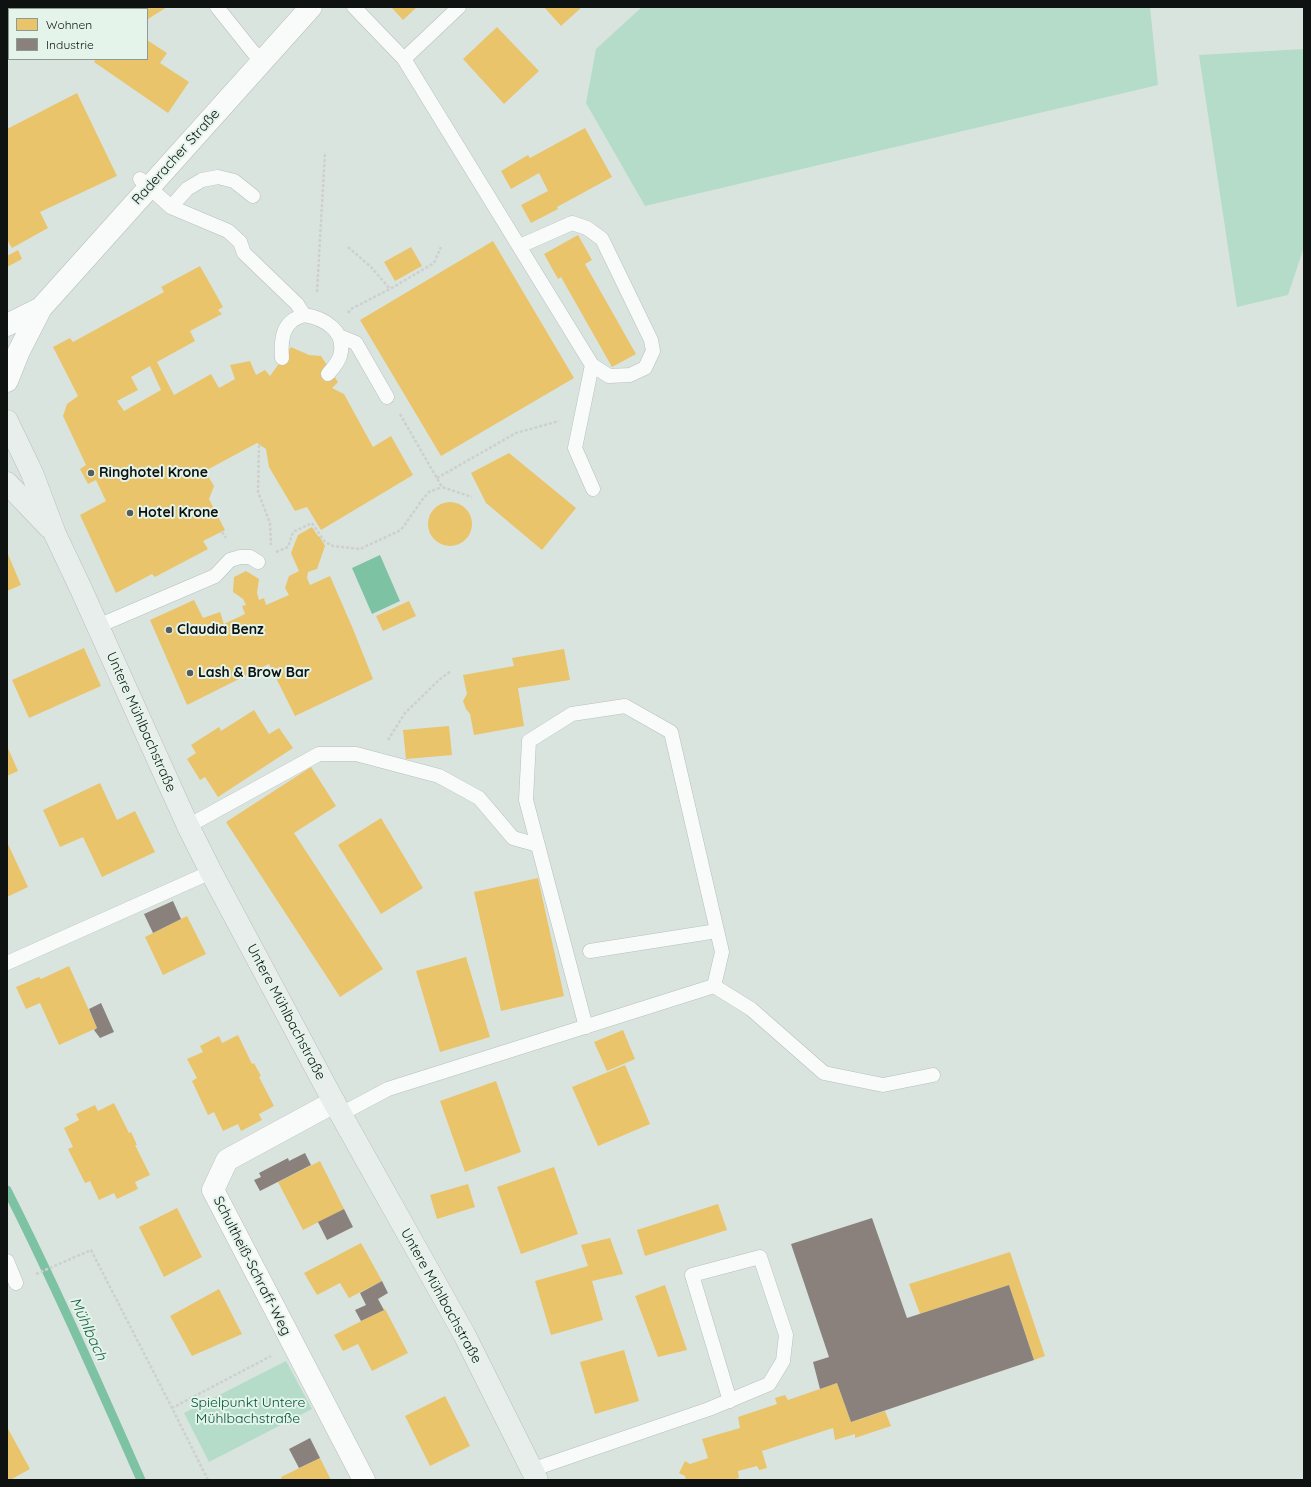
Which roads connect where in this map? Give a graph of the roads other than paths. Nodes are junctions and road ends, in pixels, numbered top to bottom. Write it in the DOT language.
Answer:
graph roads {
  1 [pos="217,7"];
  2 [pos="311,7"];
  3 [pos="354,7"];
  4 [pos="458,7"];
  5 [pos="404,59"];
  6 [pos="262,61"];
  7 [pos="144,183"];
  8 [pos="253,196"];
  9 [pos="171,207"];
  10 [pos="520,246"];
  11 [pos="41,308"];
  12 [pos="310,316"];
  13 [pos="7,325"];
  14 [pos="336,332"];
  15 [pos="282,358"];
  16 [pos="592,365"];
  17 [pos="328,374"];
  18 [pos="7,381"];
  19 [pos="387,397"];
  20 [pos="7,421"];
  21 [pos="7,483"];
  22 [pos="593,489"];
  23 [pos="55,534"];
  24 [pos="258,562"];
  25 [pos="98,626"];
  26 [pos="188,826"];
  27 [pos="538,846"];
  28 [pos="211,872"];
  29 [pos="717,931"];
  30 [pos="590,951"];
  31 [pos="7,963"];
  32 [pos="714,986"];
  33 [pos="586,1027"];
  34 [pos="933,1074"];
  35 [pos="337,1108"];
  36 [pos="7,1261"];
  37 [pos="16,1283"];
  38 [pos="730,1401"];
  39 [pos="534,1475"];
  40 [pos="364,1480"];
  1 -- 6 [label="lane"];
  2 -- 6 [label="street, Raderacher Straße"];
  3 -- 5 [label="lane"];
  4 -- 5 [label="lane"];
  5 -- 10 [label="lane"];
  6 -- 7 [label="street, Raderacher Straße"];
  7 -- 9 [label="lane"];
  7 -- 11 [label="street, Raderacher Straße"];
  8 -- 9 [label="lane"];
  9 -- 12 [label="lane"];
  10 -- 16 [label="lane"];
  10 -- 16 [label="lane"];
  11 -- 13 [label="street, Raderacher Straße"];
  11 -- 18 [label="street, Raderacher Straße"];
  12 -- 14 [label="lane"];
  12 -- 15 [label="lane"];
  14 -- 17 [label="lane"];
  14 -- 19 [label="lane"];
  16 -- 22 [label="lane"];
  20 -- 23 [label="main road, Untere Mühlbachstraße"];
  21 -- 23 [label="main road, Untere Mühlbachstraße"];
  23 -- 25 [label="main road, Untere Mühlbachstraße"];
  24 -- 25 [label="lane"];
  25 -- 26 [label="main road, Untere Mühlbachstraße"];
  26 -- 27 [label="lane"];
  26 -- 28 [label="main road, Untere Mühlbachstraße"];
  27 -- 29 [label="lane"];
  27 -- 33 [label="lane"];
  28 -- 31 [label="lane"];
  28 -- 35 [label="main road, Untere Mühlbachstraße"];
  29 -- 30 [label="lane"];
  29 -- 32 [label="lane"];
  32 -- 33 [label="lane"];
  32 -- 34 [label="lane"];
  33 -- 35 [label="lane"];
  35 -- 39 [label="main road, Untere Mühlbachstraße"];
  35 -- 40 [label="street, Schultheiß-Schraff-Weg"];
  36 -- 37 [label="lane"];
  38 -- 38 [label="lane"];
  38 -- 39 [label="lane"];
}
